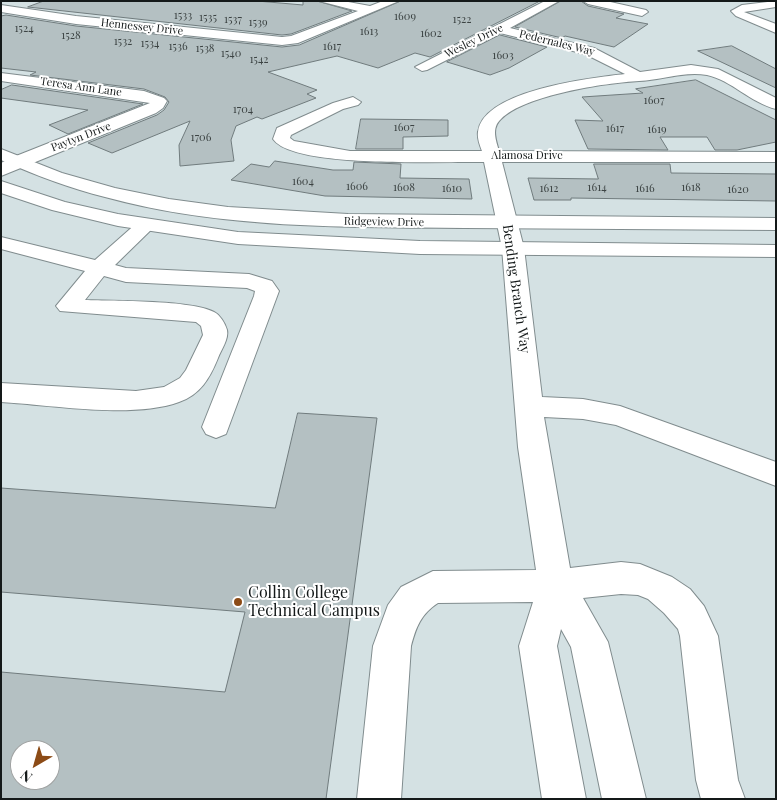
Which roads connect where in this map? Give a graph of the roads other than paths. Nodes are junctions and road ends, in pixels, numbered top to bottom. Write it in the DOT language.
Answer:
graph roads {
  1 [pos="324,1"];
  2 [pos="394,1"];
  3 [pos="554,1"];
  4 [pos="588,1"];
  5 [pos="776,4"];
  6 [pos="1,8"];
  7 [pos="372,10"];
  8 [pos="642,12"];
  9 [pos="499,29"];
  10 [pos="776,29"];
  11 [pos="422,67"];
  12 [pos="639,76"];
  13 [pos="1,77"];
  14 [pos="159,101"];
  15 [pos="353,102"];
  16 [pos="776,104"];
  17 [pos="492,156"];
  18 [pos="776,157"];
  19 [pos="7,162"];
  20 [pos="1,187"];
  21 [pos="776,224"];
  22 [pos="145,226"];
  23 [pos="510,235"];
  24 [pos="1,243"];
  25 [pos="776,251"];
  26 [pos="99,268"];
  27 [pos="1,392"];
  28 [pos="531,407"];
  29 [pos="216,427"];
  30 [pos="776,474"];
  31 [pos="556,586"];
  32 [pos="379,799"];
  33 [pos="564,799"];
  34 [pos="624,799"];
  35 [pos="723,799"];
  1 -- 7 [label="street"];
  2 -- 7 [label="street"];
  3 -- 9 [label="street, Wesley Drive"];
  4 -- 8 [label="street"];
  5 -- 10 [label="street"];
  6 -- 7 [label="street, Hennessey Drive"];
  9 -- 11 [label="street, Wesley Drive"];
  9 -- 12 [label="street, Pedernales Way"];
  12 -- 16 [label="street, Bending Branch Way"];
  12 -- 17 [label="street, Bending Branch Way"];
  13 -- 14 [label="street, Teresa Ann Lane"];
  14 -- 19 [label="street, Paytyn Drive"];
  15 -- 17 [label="street, Alamosa Drive"];
  17 -- 18 [label="street, Alamosa Drive"];
  17 -- 23 [label="street, Bending Branch Way"];
  19 -- 23 [label="street, Ridgeview Drive"];
  20 -- 22 [label="street, Ridgeview Drive"];
  21 -- 23 [label="street, Ridgeview Drive"];
  22 -- 23 [label="street, Ridgeview Drive"];
  22 -- 26 [label="street"];
  23 -- 25 [label="street, Ridgeview Drive"];
  23 -- 28 [label="street, Bending Branch Way"];
  24 -- 26 [label="street"];
  26 -- 27 [label="street"];
  26 -- 29 [label="street"];
  28 -- 30 [label="street"];
  28 -- 31 [label="street, Bending Branch Way"];
  31 -- 32 [label="street"];
  31 -- 33 [label="street, Bending Branch Way"];
  31 -- 34 [label="street, Bending Branch Way"];
  31 -- 35 [label="street"];
}
